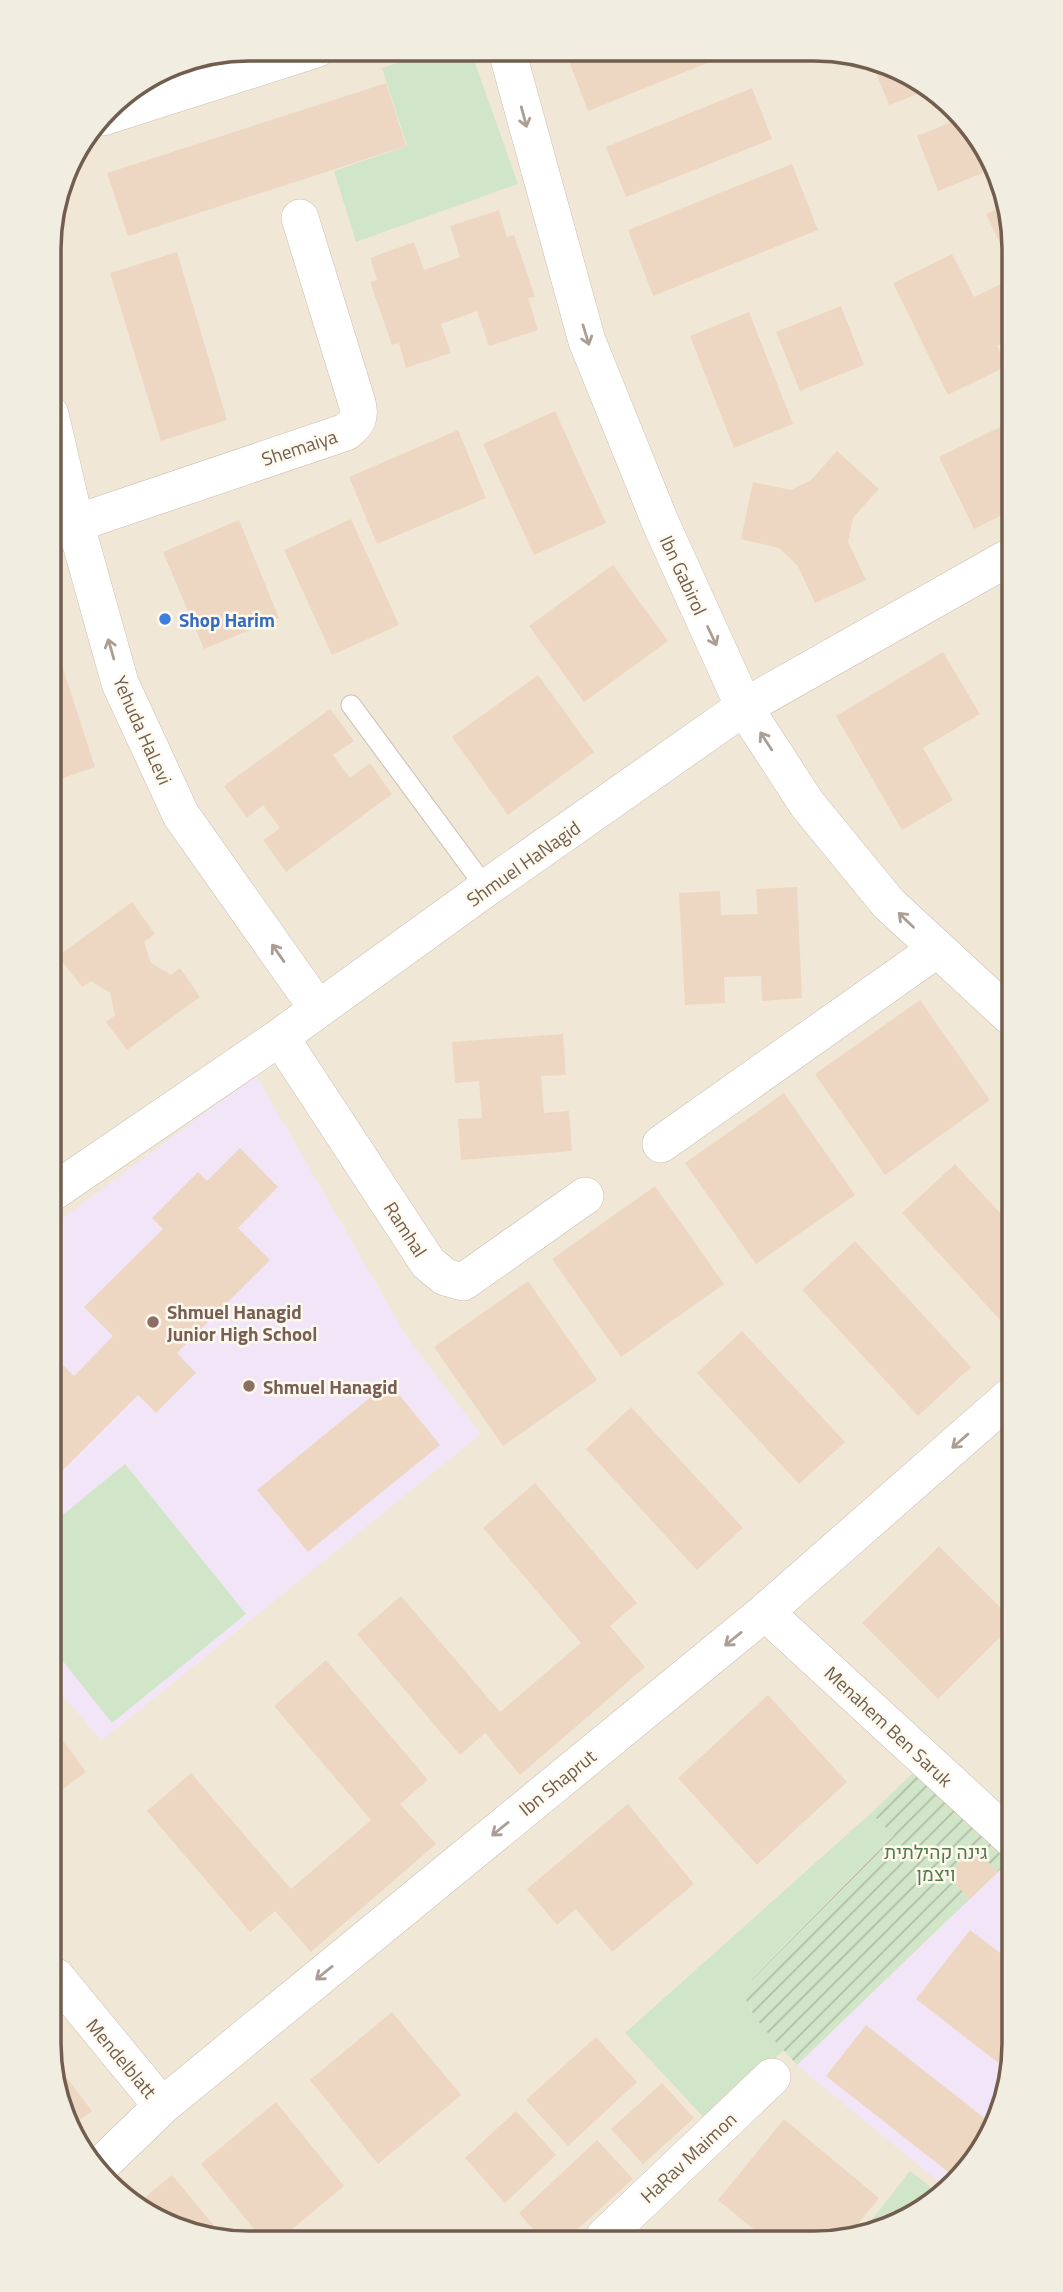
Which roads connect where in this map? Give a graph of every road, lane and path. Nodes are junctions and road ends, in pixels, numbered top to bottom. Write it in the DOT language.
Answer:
graph roads {
  1 [pos="278,61"];
  2 [pos="509,61"];
  3 [pos="122,111"];
  4 [pos="300,218"];
  5 [pos="63,527"];
  6 [pos="1002,561"];
  7 [pos="351,705"];
  8 [pos="744,707"];
  9 [pos="486,888"];
  10 [pos="937,949"];
  11 [pos="1002,1008"];
  12 [pos="318,1009"];
  13 [pos="280,1037"];
  14 [pos="661,1144"];
  15 [pos="61,1186"];
  16 [pos="584,1196"];
  17 [pos="1001,1404"];
  18 [pos="765,1612"];
  19 [pos="1001,1829"];
  20 [pos="61,1984"];
  21 [pos="772,2077"];
  22 [pos="162,2106"];
  23 [pos="104,2162"];
  24 [pos="610,2231"];
  1 -- 3 [label="street"];
  2 -- 8 [label="street, Ibn Gabirol, one-way"];
  4 -- 5 [label="street, Shemaiya"];
  12 -- 5 [label="street, Yehuda HaLevi, one-way"];
  6 -- 8 [label="street, Shmuel HaNagid"];
  7 -- 9 [label="lane"];
  8 -- 9 [label="street, Shmuel HaNagid"];
  10 -- 8 [label="street, Ibn Gabirol, one-way"];
  9 -- 12 [label="street, Shmuel HaNagid"];
  10 -- 11 [label="street, Ibn Gabirol"];
  10 -- 14 [label="street"];
  12 -- 13 [label="street, Shmuel HaNagid"];
  13 -- 15 [label="street, Shmuel HaNagid"];
  13 -- 16 [label="street, Ramhal"];
  17 -- 18 [label="street, Ibn Shaprut, one-way"];
  18 -- 19 [label="street, Menahem Ben Saruk"];
  18 -- 22 [label="street, Ibn Shaprut, one-way"];
  20 -- 22 [label="street, Mendelblatt"];
  21 -- 24 [label="street, HaRav Maimon"];
  22 -- 23 [label="street, Ibn Shaprut"];
}
